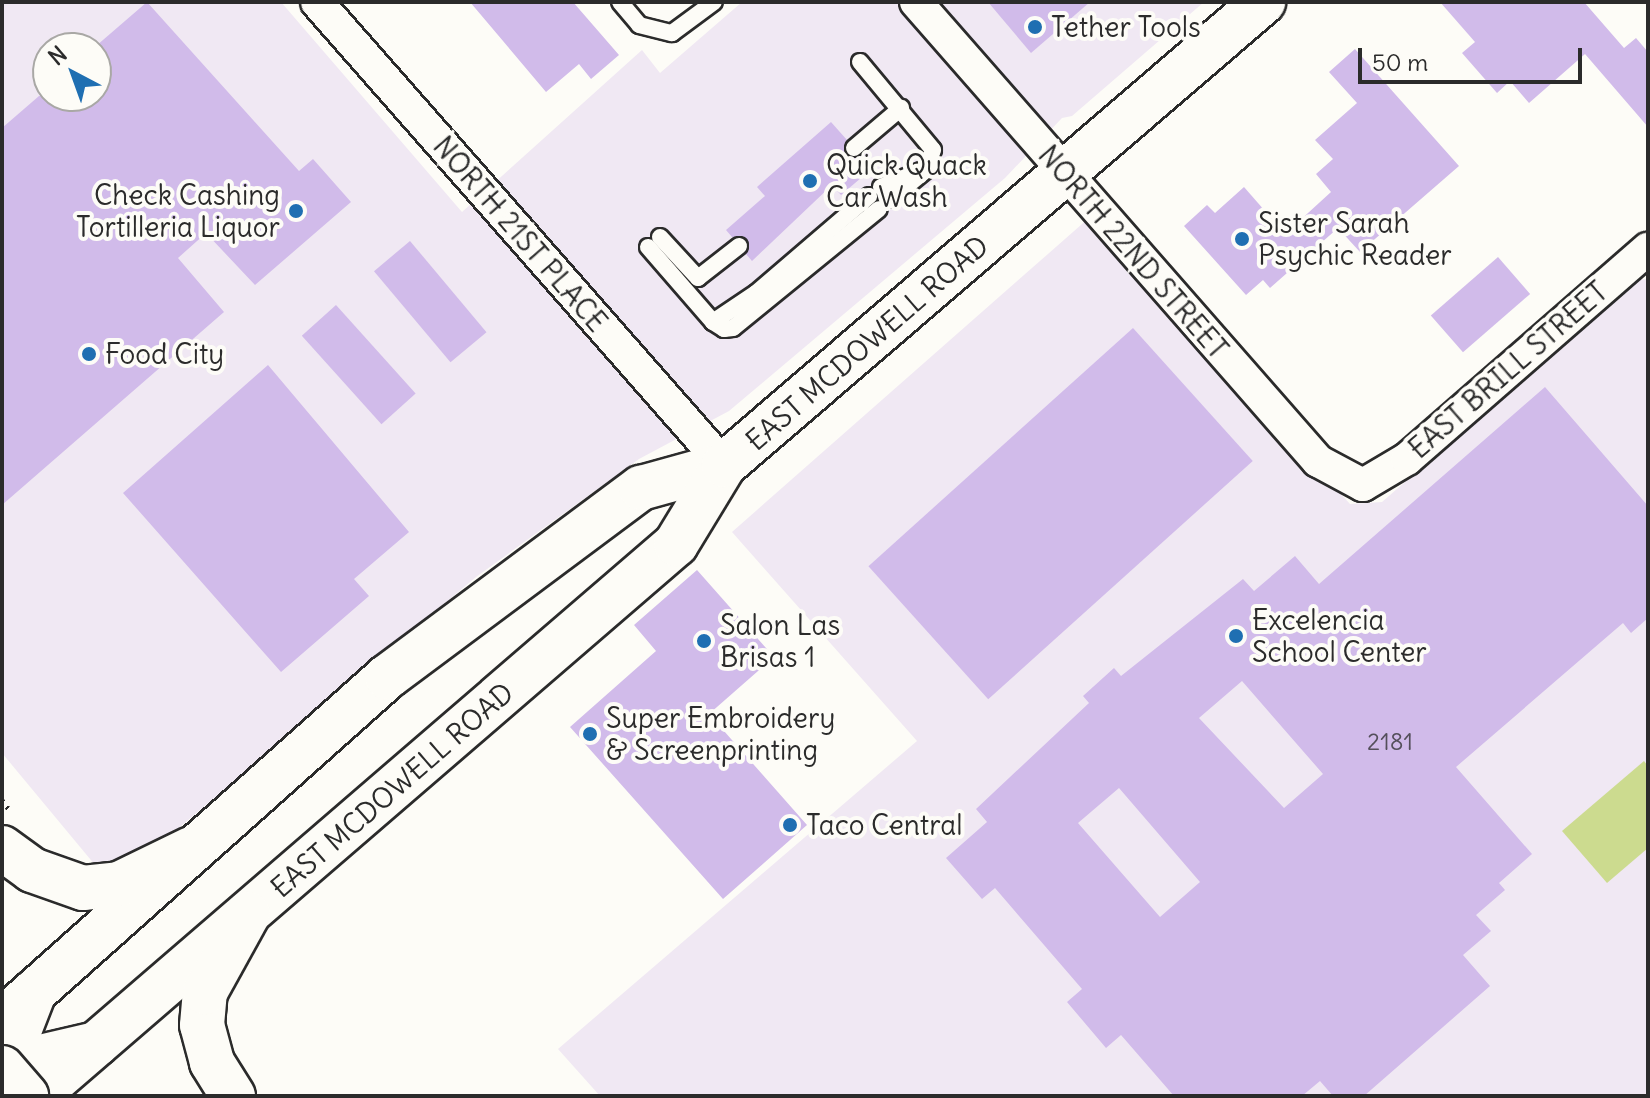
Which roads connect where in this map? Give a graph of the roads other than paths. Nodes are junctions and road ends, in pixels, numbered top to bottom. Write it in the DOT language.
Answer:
graph roads {
  1 [pos="317,2"];
  2 [pos="620,2"];
  3 [pos="714,2"];
  4 [pos="916,2"];
  5 [pos="1263,2"];
  6 [pos="860,62"];
  7 [pos="901,108"];
  8 [pos="854,148"];
  9 [pos="1064,175"];
  10 [pos="739,246"];
  11 [pos="1648,249"];
  12 [pos="724,465"];
  13 [pos="1363,485"];
  14 [pos="2,848"];
  15 [pos="191,849"];
  16 [pos="248,914"];
  17 [pos="18,1006"];
  18 [pos="96,1044"];
  19 [pos="8,1074"];
  20 [pos="36,1096"];
  21 [pos="233,1096"];
  1 -- 12 [label="street, NORTH 21ST PLACE"];
  2 -- 3 [label="lane"];
  4 -- 9 [label="street, NORTH 22ND STREET"];
  5 -- 9 [label="main road, EAST MCDOWELL ROAD"];
  6 -- 7 [label="lane"];
  7 -- 8 [label="lane"];
  7 -- 10 [label="lane"];
  9 -- 12 [label="main road, EAST MCDOWELL ROAD"];
  9 -- 13 [label="street, NORTH 22ND STREET"];
  11 -- 13 [label="street, EAST BRILL STREET"];
  12 -- 15 [label="main road, EAST MCDOWELL ROAD"];
  12 -- 16 [label="main road, EAST MCDOWELL ROAD"];
  14 -- 15 [label="main road"];
  15 -- 17 [label="main road, EAST MCDOWELL ROAD"];
  16 -- 18 [label="main road, EAST MCDOWELL ROAD"];
  16 -- 21 [label="main road"];
  17 -- 19 [label="main road"];
  18 -- 19 [label="main road"];
  18 -- 20 [label="main road, EAST MCDOWELL ROAD"];
}
